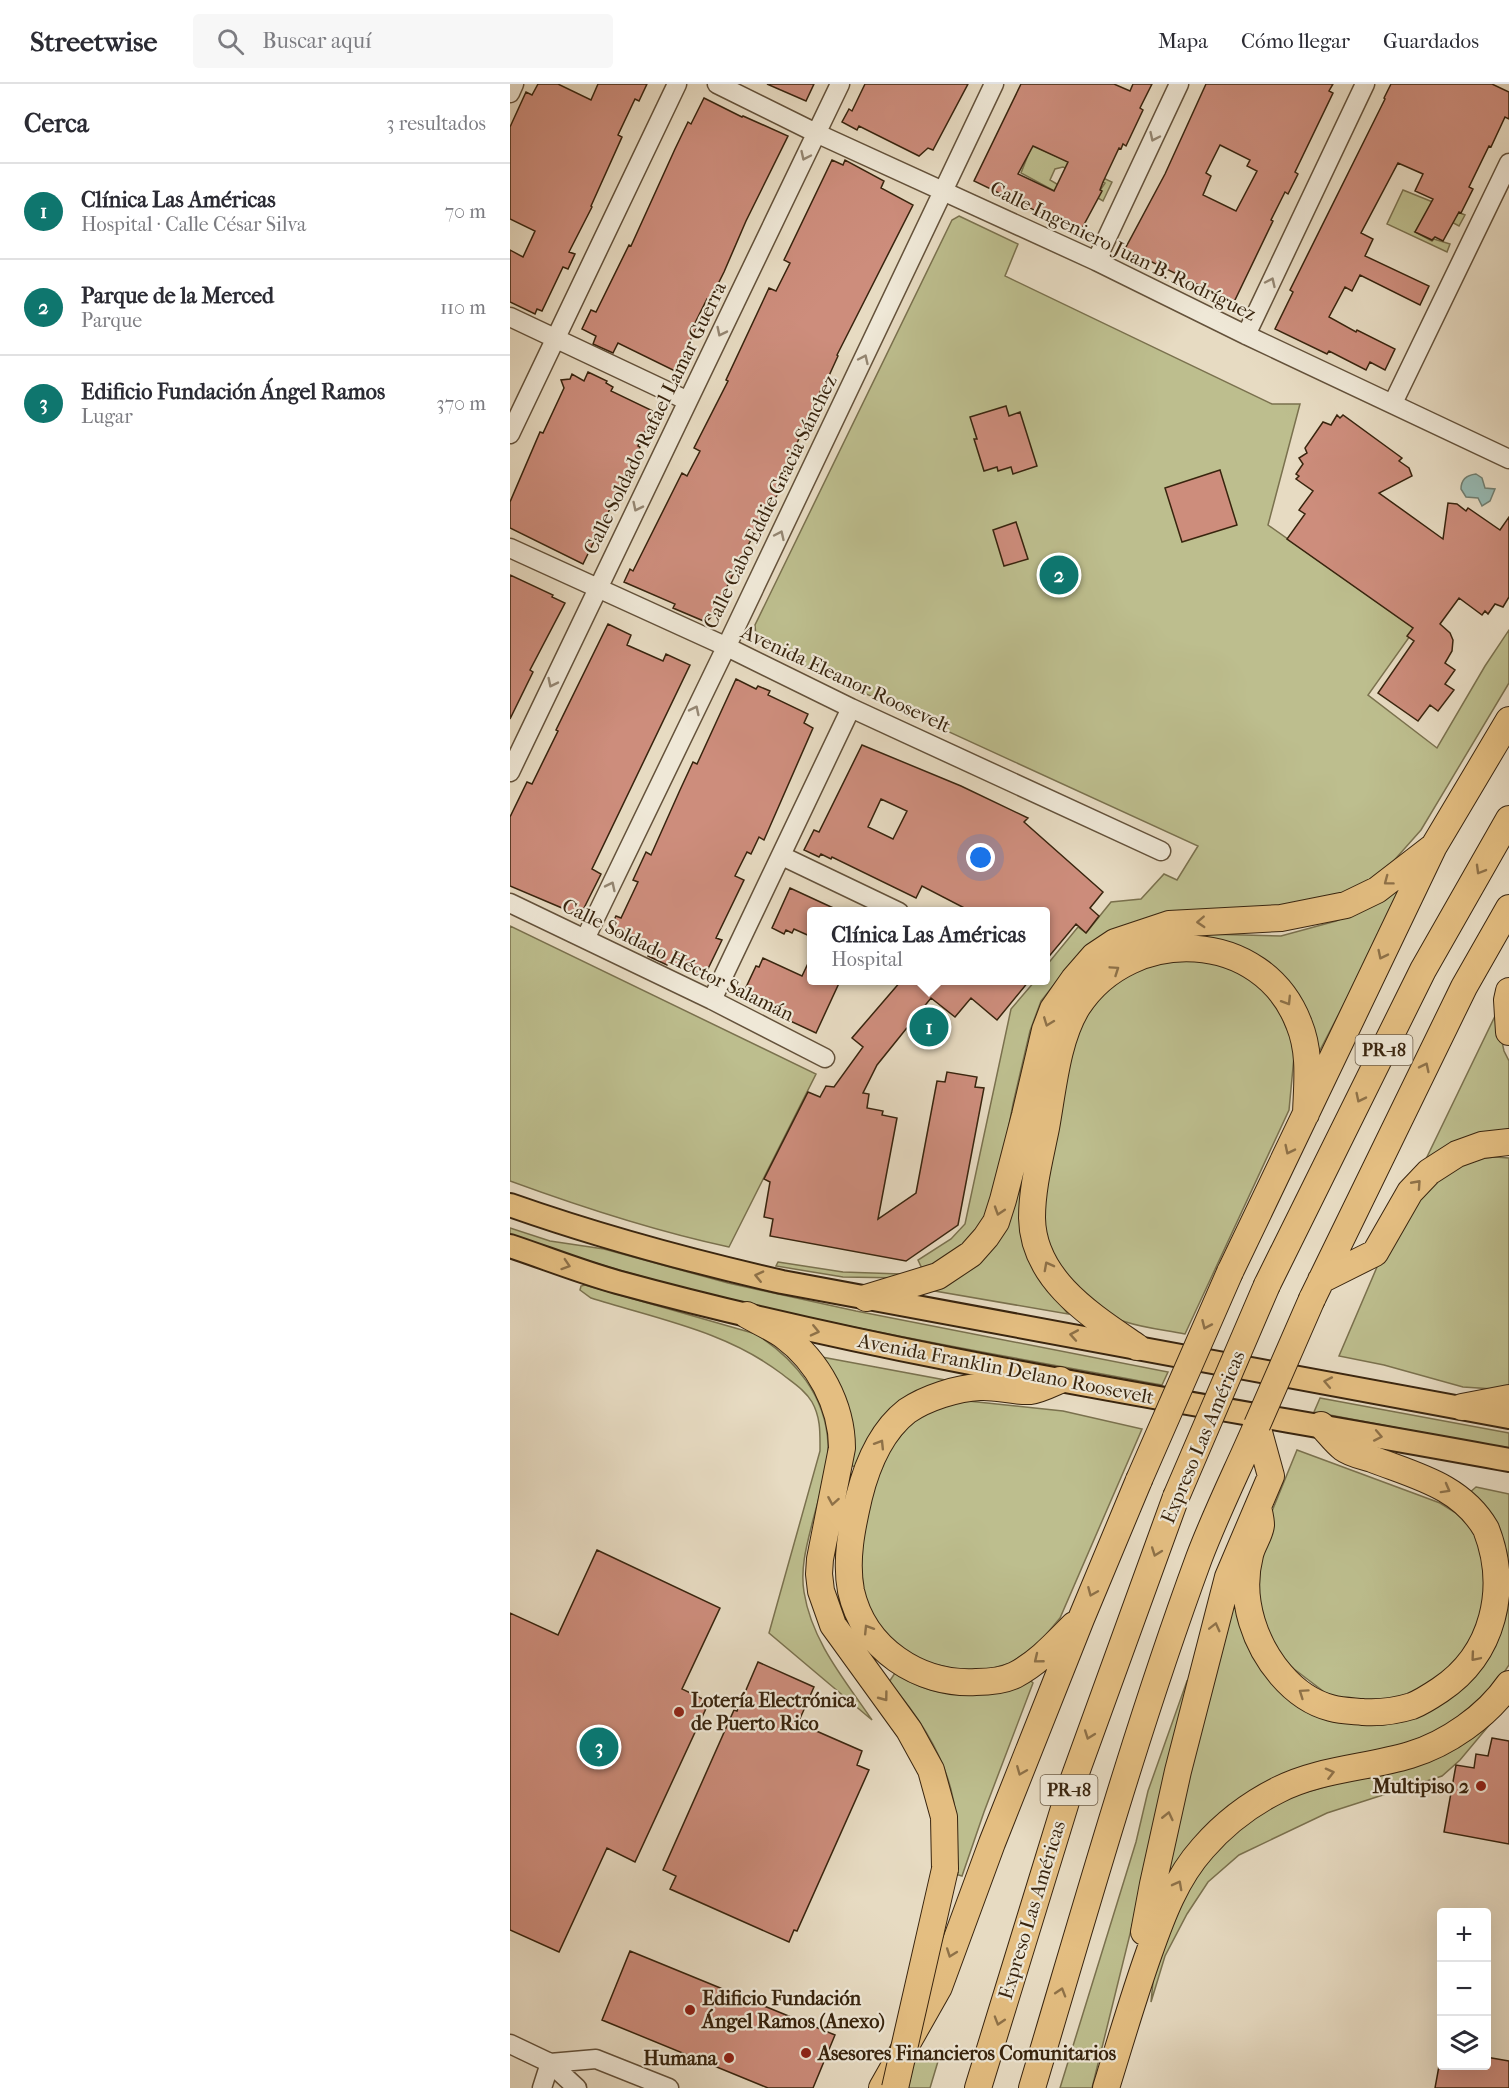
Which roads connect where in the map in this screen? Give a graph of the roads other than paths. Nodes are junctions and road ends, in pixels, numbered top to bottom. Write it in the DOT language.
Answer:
graph roads {
  1 [pos="514,84"];
  2 [pos="677,84"];
  3 [pos="717,84"];
  4 [pos="840,84"];
  5 [pos="994,84"];
  6 [pos="1179,84"];
  7 [pos="1365,84"];
  8 [pos="510,93"];
  9 [pos="816,133"];
  10 [pos="1509,163"];
  11 [pos="944,191"];
  12 [pos="1096,261"];
  13 [pos="510,317"];
  14 [pos="1246,335"];
  15 [pos="556,338"];
  16 [pos="688,401"];
  17 [pos="1393,403"];
  18 [pos="510,434"];
  19 [pos="1509,459"];
  20 [pos="510,548"];
  21 [pos="597,589"];
  22 [pos="725,646"];
  23 [pos="851,708"];
  24 [pos="1509,720"];
  25 [pos="510,772"];
  26 [pos="1509,819"];
  27 [pos="1434,846"];
  28 [pos="1161,851"];
  29 [pos="782,856"];
  30 [pos="510,903"];
  31 [pos="889,907"];
  32 [pos="1509,908"];
  33 [pos="585,939"];
  34 [pos="1509,990"];
  35 [pos="712,1000"];
  36 [pos="1509,1032"];
  37 [pos="825,1058"];
  38 [pos="1306,1114"];
  39 [pos="1509,1142"];
  40 [pos="510,1204"];
  41 [pos="510,1246"];
  42 [pos="1316,1290"];
  43 [pos="866,1298"];
  44 [pos="747,1315"];
  45 [pos="1137,1347"];
  46 [pos="1060,1380"];
  47 [pos="1509,1398"];
  48 [pos="1462,1407"];
  49 [pos="1509,1417"];
  50 [pos="1257,1425"];
  51 [pos="1321,1425"];
  52 [pos="1509,1460"];
  53 [pos="1257,1518"];
  54 [pos="1081,1619"];
  55 [pos="1509,1684"];
  56 [pos="1133,1997"];
  57 [pos="510,2044"];
  58 [pos="550,2063"];
  59 [pos="886,2085"];
  60 [pos="542,2088"];
  61 [pos="577,2088"];
  62 [pos="669,2088"];
  63 [pos="978,2088"];
  64 [pos="1032,2088"];
  65 [pos="1106,2088"];
  1 -- 8 [label="street"];
  2 -- 15 [label="street"];
  3 -- 9 [label="street, Calle Ingeniero Juan B. Rodríguez"];
  4 -- 9 [label="street, Calle Soldado Rafael Lamar Guerra"];
  5 -- 11 [label="street, Calle Cabo Eddie Gracia Sánchez"];
  6 -- 12 [label="street, one-way"];
  14 -- 7 [label="street, one-way"];
  9 -- 11 [label="street, Calle Ingeniero Juan B. Rodríguez"];
  9 -- 16 [label="street, Calle Soldado Rafael Lamar Guerra, one-way"];
  10 -- 17 [label="street"];
  11 -- 12 [label="street, Calle Ingeniero Juan B. Rodríguez"];
  22 -- 11 [label="street, Calle Cabo Eddie Gracia Sánchez, one-way"];
  12 -- 14 [label="street, Calle Ingeniero Juan B. Rodríguez"];
  13 -- 15 [label="street"];
  14 -- 17 [label="street, Calle Ingeniero Juan B. Rodríguez"];
  15 -- 16 [label="street"];
  15 -- 18 [label="street"];
  16 -- 21 [label="street, Calle Soldado Rafael Lamar Guerra, one-way"];
  17 -- 19 [label="street, Calle Ingeniero Juan B. Rodríguez"];
  20 -- 21 [label="street, Avenida Eleanor Roosevelt"];
  21 -- 22 [label="street, Avenida Eleanor Roosevelt"];
  21 -- 25 [label="street, Calle Soldado Rafael Lamar Guerra, one-way"];
  22 -- 23 [label="street, Avenida Eleanor Roosevelt"];
  33 -- 22 [label="street, Calle Cabo Eddie Gracia Sánchez, one-way"];
  23 -- 28 [label="street, Avenida Eleanor Roosevelt"];
  23 -- 29 [label="street"];
  24 -- 27 [label="highway"];
  26 -- 63 [label="highway, Expreso Las Américas / PR-18, one-way, bridge"];
  27 -- 38 [label="highway, one-way"];
  27 -- 43 [label="highway, one-way"];
  29 -- 31 [label="street"];
  29 -- 35 [label="street"];
  30 -- 33 [label="street, Calle Soldado Héctor Salamán"];
  42 -- 32 [label="highway, PR-18, one-way"];
  33 -- 35 [label="street, Calle Soldado Héctor Salamán"];
  34 -- 36 [label="highway"];
  35 -- 37 [label="street, Calle Soldado Héctor Salamán"];
  45 -- 38 [label="highway, one-way"];
  38 -- 54 [label="highway, one-way, bridge"];
  42 -- 39 [label="highway, one-way"];
  43 -- 40 [label="main road, one-way"];
  41 -- 44 [label="main road, Avenida Franklin Delano Roosevelt, one-way"];
  42 -- 50 [label="highway, PR-18, bridge"];
  45 -- 43 [label="main road, one-way"];
  44 -- 46 [label="main road, Avenida Franklin Delano Roosevelt, one-way"];
  44 -- 59 [label="highway, one-way, bridge"];
  48 -- 45 [label="main road, one-way"];
  46 -- 51 [label="main road, Avenida Franklin Delano Roosevelt"];
  54 -- 46 [label="highway, one-way"];
  47 -- 48 [label="highway"];
  48 -- 49 [label="main road"];
  50 -- 53 [label="highway"];
  64 -- 50 [label="highway, PR-18, one-way"];
  51 -- 52 [label="main road, Avenida Franklin Delano Roosevelt, one-way"];
  51 -- 53 [label="highway, one-way"];
  56 -- 53 [label="highway, one-way"];
  54 -- 59 [label="highway, one-way"];
  56 -- 55 [label="highway, one-way"];
  56 -- 65 [label="highway"];
  57 -- 58 [label="street"];
  58 -- 60 [label="street"];
  58 -- 61 [label="street"];
  58 -- 62 [label="street"];
}
